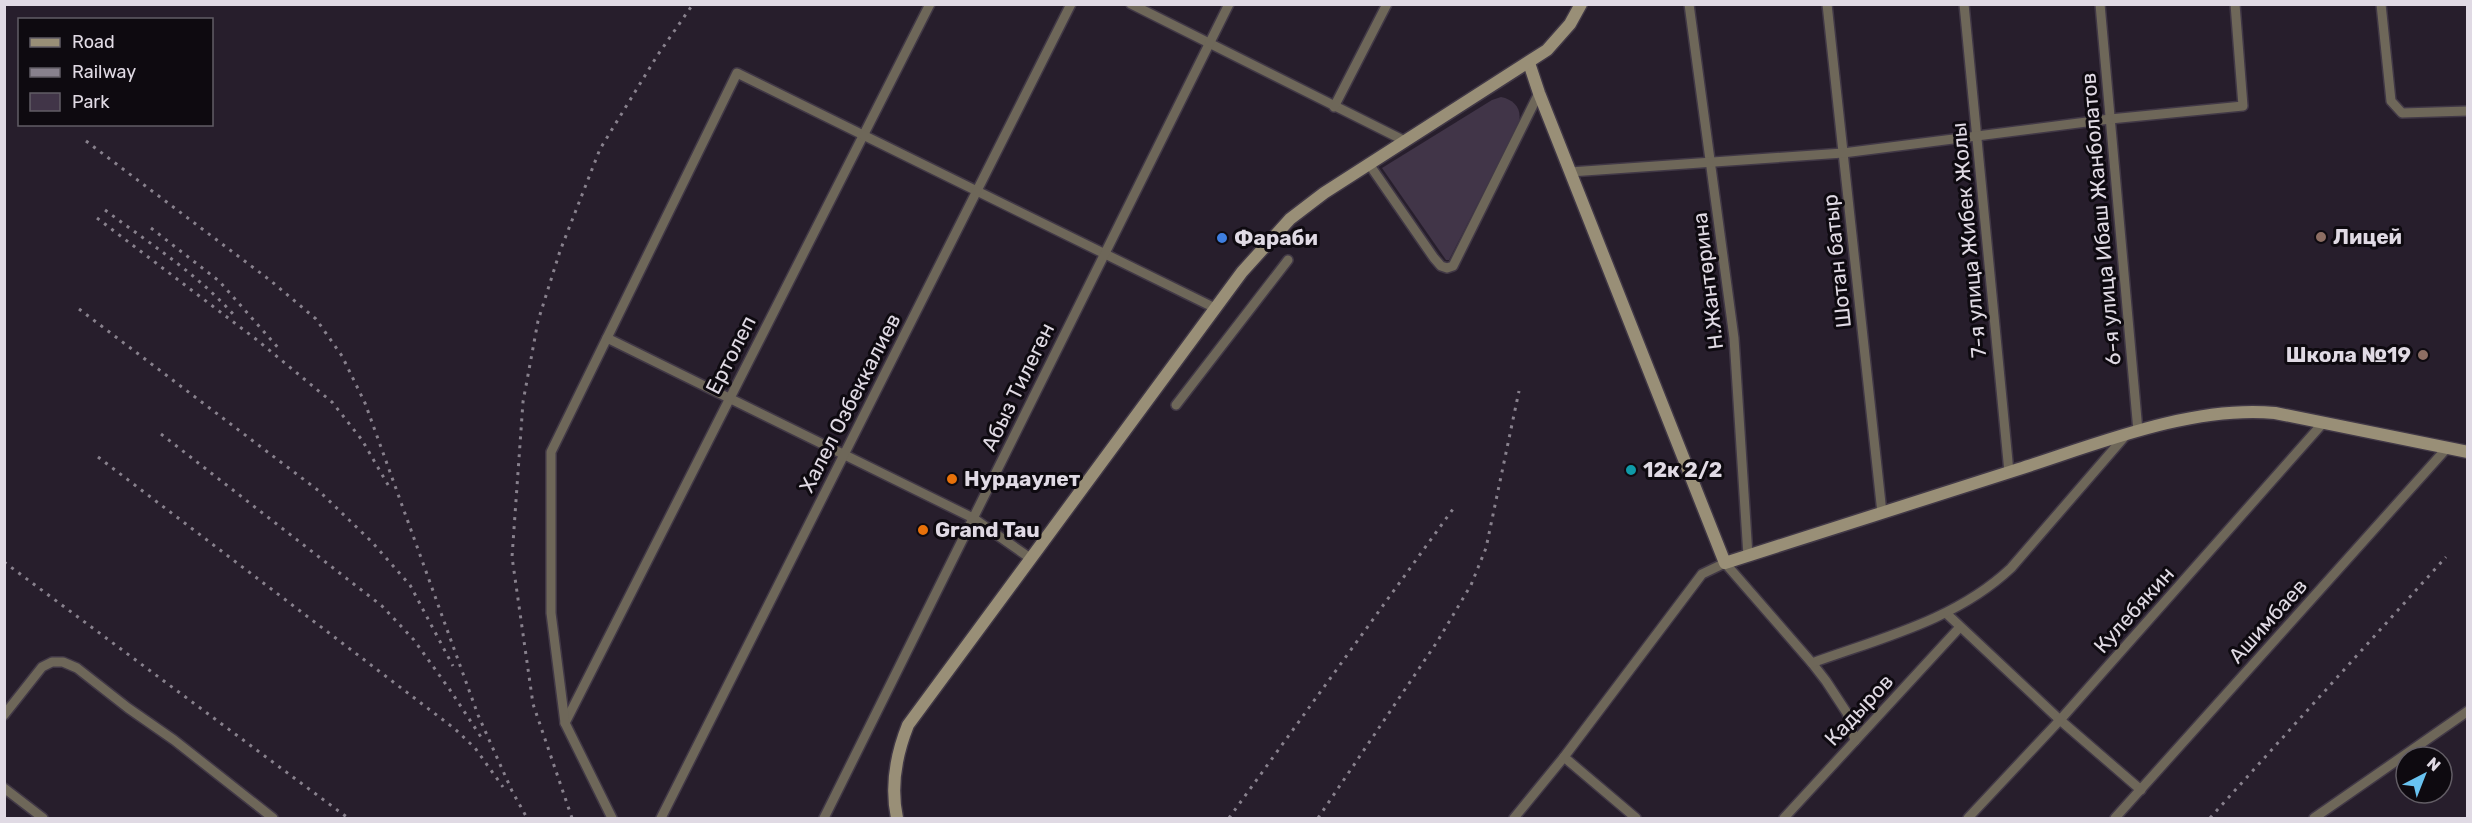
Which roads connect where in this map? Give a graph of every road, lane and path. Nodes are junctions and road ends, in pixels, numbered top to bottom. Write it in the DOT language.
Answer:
graph roads {
  1 [pos="930,4"];
  2 [pos="1071,4"];
  3 [pos="1131,4"];
  4 [pos="1229,4"];
  5 [pos="1387,4"];
  6 [pos="1581,4"];
  7 [pos="1689,4"];
  8 [pos="1827,4"];
  9 [pos="1964,4"];
  10 [pos="2100,4"];
  11 [pos="2235,4"];
  12 [pos="2381,4"];
  13 [pos="1209,44"];
  14 [pos="1529,63"];
  15 [pos="1539,93"];
  16 [pos="1334,106"];
  17 [pos="2468,111"];
  18 [pos="2110,119"];
  19 [pos="863,135"];
  20 [pos="1977,138"];
  21 [pos="1405,141"];
  22 [pos="1843,153"];
  23 [pos="1711,162"];
  24 [pos="1369,164"];
  25 [pos="1570,172"];
  26 [pos="977,191"];
  27 [pos="1104,254"];
  28 [pos="1288,261"];
  29 [pos="1215,308"];
  30 [pos="607,338"];
  31 [pos="730,398"];
  32 [pos="1176,405"];
  33 [pos="2324,423"];
  34 [pos="2132,433"];
  35 [pos="2447,448"];
  36 [pos="2468,452"];
  37 [pos="844,455"];
  38 [pos="2008,472"];
  39 [pos="1882,513"];
  40 [pos="973,518"];
  41 [pos="1748,556"];
  42 [pos="1030,558"];
  43 [pos="1725,563"];
  44 [pos="1947,614"];
  45 [pos="1960,627"];
  46 [pos="1812,663"];
  47 [pos="2468,711"];
  48 [pos="4,715"];
  49 [pos="2060,720"];
  50 [pos="565,723"];
  51 [pos="1855,741"];
  52 [pos="1564,758"];
  53 [pos="4,789"];
  54 [pos="2141,790"];
  55 [pos="43,819"];
  56 [pos="273,819"];
  57 [pos="612,819"];
  58 [pos="662,819"];
  59 [pos="824,819"];
  60 [pos="897,819"];
  61 [pos="1515,819"];
  62 [pos="1636,819"];
  63 [pos="1784,819"];
  64 [pos="1968,819"];
  65 [pos="2115,819"];
  66 [pos="2314,819"];
  1 -- 19 [label="street, Ертолеп"];
  2 -- 26 [label="street, Халел Озбеккалиев"];
  3 -- 13 [label="street"];
  4 -- 13 [label="street, Абыз Тилеген"];
  5 -- 16 [label="street"];
  6 -- 14 [label="street"];
  7 -- 23 [label="street, Н.Жантөрина"];
  8 -- 22 [label="street, Шотан батыр"];
  9 -- 20 [label="street, 7-я улица Жибек Жолы"];
  10 -- 18 [label="street, 6-я улица Ибаш Жанболатов"];
  11 -- 18 [label="street"];
  12 -- 17 [label="street"];
  13 -- 16 [label="street"];
  13 -- 27 [label="street, Абыз Тилеген"];
  14 -- 15 [label="street"];
  14 -- 21 [label="street"];
  15 -- 24 [label="street"];
  15 -- 25 [label="street"];
  16 -- 21 [label="street"];
  18 -- 20 [label="street"];
  18 -- 34 [label="street, 6-я улица Ибаш Жанболатов"];
  19 -- 26 [label="street"];
  19 -- 30 [label="street"];
  19 -- 31 [label="street, Ертолеп"];
  20 -- 22 [label="street"];
  20 -- 38 [label="street, 7-я улица Жибек Жолы"];
  21 -- 24 [label="street"];
  22 -- 23 [label="street"];
  22 -- 39 [label="street, Шотан батыр"];
  23 -- 25 [label="street"];
  23 -- 41 [label="street, Н.Жантөрина"];
  24 -- 29 [label="street"];
  25 -- 43 [label="street"];
  26 -- 27 [label="street"];
  26 -- 37 [label="street, Халел Озбеккалиев"];
  27 -- 29 [label="street"];
  27 -- 40 [label="street, Абыз Тилеген"];
  28 -- 32 [label="street"];
  29 -- 42 [label="street"];
  30 -- 31 [label="street"];
  30 -- 50 [label="street"];
  31 -- 37 [label="street"];
  31 -- 50 [label="street, Ертолеп"];
  33 -- 34 [label="street"];
  33 -- 35 [label="street"];
  33 -- 49 [label="street, Кулебякин"];
  34 -- 38 [label="street"];
  34 -- 44 [label="street"];
  35 -- 36 [label="street"];
  35 -- 54 [label="street, Ашимбаев"];
  37 -- 40 [label="street"];
  37 -- 58 [label="street, Халел Озбеккалиев"];
  38 -- 39 [label="street"];
  39 -- 41 [label="street"];
  40 -- 42 [label="street"];
  40 -- 59 [label="street, Абыз Тилеген"];
  41 -- 43 [label="street"];
  42 -- 60 [label="street"];
  43 -- 46 [label="street"];
  43 -- 52 [label="street"];
  44 -- 45 [label="street"];
  44 -- 46 [label="street"];
  45 -- 49 [label="street"];
  45 -- 51 [label="street, Кадыров"];
  46 -- 51 [label="street"];
  47 -- 66 [label="street"];
  48 -- 56 [label="street"];
  49 -- 54 [label="street"];
  49 -- 64 [label="street, Кулебякин"];
  50 -- 57 [label="street"];
  51 -- 63 [label="street, Кадыров"];
  52 -- 61 [label="street"];
  52 -- 62 [label="street"];
  53 -- 55 [label="street"];
  54 -- 65 [label="street, Ашимбаев"];
}
